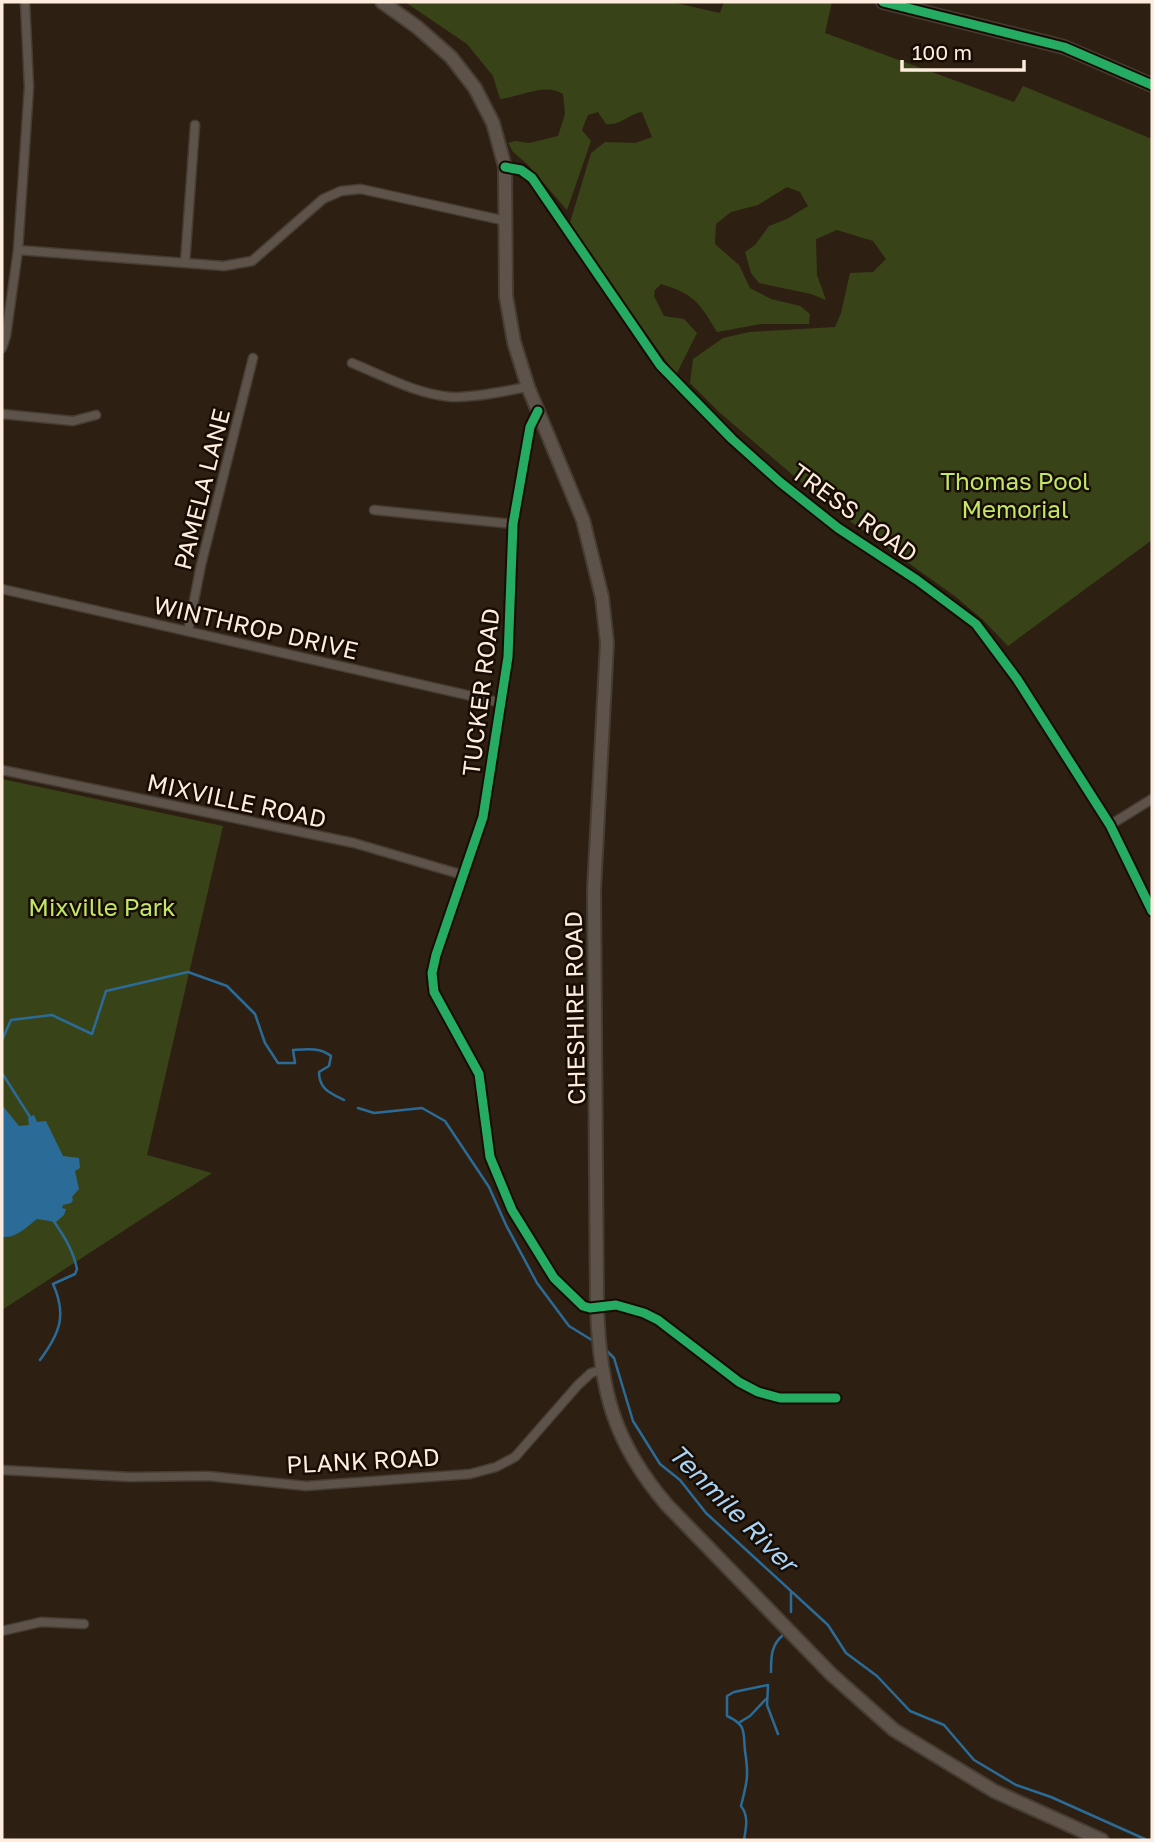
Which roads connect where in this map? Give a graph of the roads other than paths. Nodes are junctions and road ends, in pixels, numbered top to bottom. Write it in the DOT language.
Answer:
graph roads {
  1 [pos="25,2"];
  2 [pos="382,2"];
  3 [pos="883,2"];
  4 [pos="1152,85"];
  5 [pos="195,125"];
  6 [pos="505,167"];
  7 [pos="506,221"];
  8 [pos="18,250"];
  9 [pos="185,263"];
  10 [pos="2,348"];
  11 [pos="254,358"];
  12 [pos="352,363"];
  13 [pos="527,387"];
  14 [pos="538,411"];
  15 [pos="2,414"];
  16 [pos="96,415"];
  17 [pos="374,510"];
  18 [pos="513,524"];
  19 [pos="2,589"];
  20 [pos="188,631"];
  21 [pos="502,704"];
  22 [pos="2,770"];
  23 [pos="1152,799"];
  24 [pos="1110,825"];
  25 [pos="463,875"];
  26 [pos="1152,911"];
  27 [pos="597,1308"];
  28 [pos="601,1370"];
  29 [pos="836,1398"];
  30 [pos="2,1470"];
  31 [pos="84,1624"];
  32 [pos="2,1630"];
  33 [pos="1102,1840"];
  1 -- 8 [label="street"];
  2 -- 6 [label="main road, CHESHIRE ROAD"];
  3 -- 4 [label="main road"];
  5 -- 9 [label="street"];
  6 -- 7 [label="main road, CHESHIRE ROAD"];
  6 -- 24 [label="street, TRESS ROAD"];
  7 -- 9 [label="street"];
  7 -- 13 [label="main road, CHESHIRE ROAD"];
  8 -- 9 [label="street"];
  8 -- 10 [label="street"];
  11 -- 20 [label="street, PAMELA LANE"];
  12 -- 13 [label="street"];
  13 -- 14 [label="main road, CHESHIRE ROAD"];
  14 -- 18 [label="street, TUCKER ROAD"];
  14 -- 27 [label="main road, CHESHIRE ROAD"];
  15 -- 16 [label="street"];
  17 -- 18 [label="street"];
  18 -- 21 [label="street, TUCKER ROAD"];
  19 -- 20 [label="street, WINTHROP DRIVE"];
  20 -- 21 [label="street, WINTHROP DRIVE"];
  21 -- 25 [label="street, TUCKER ROAD"];
  22 -- 25 [label="street, MIXVILLE ROAD"];
  23 -- 24 [label="street"];
  24 -- 26 [label="street, TRESS ROAD"];
  25 -- 27 [label="street, TUCKER ROAD"];
  27 -- 28 [label="main road, CHESHIRE ROAD"];
  27 -- 29 [label="street"];
  28 -- 30 [label="street, PLANK ROAD"];
  28 -- 33 [label="main road, CHESHIRE ROAD"];
  31 -- 32 [label="street"];
}
